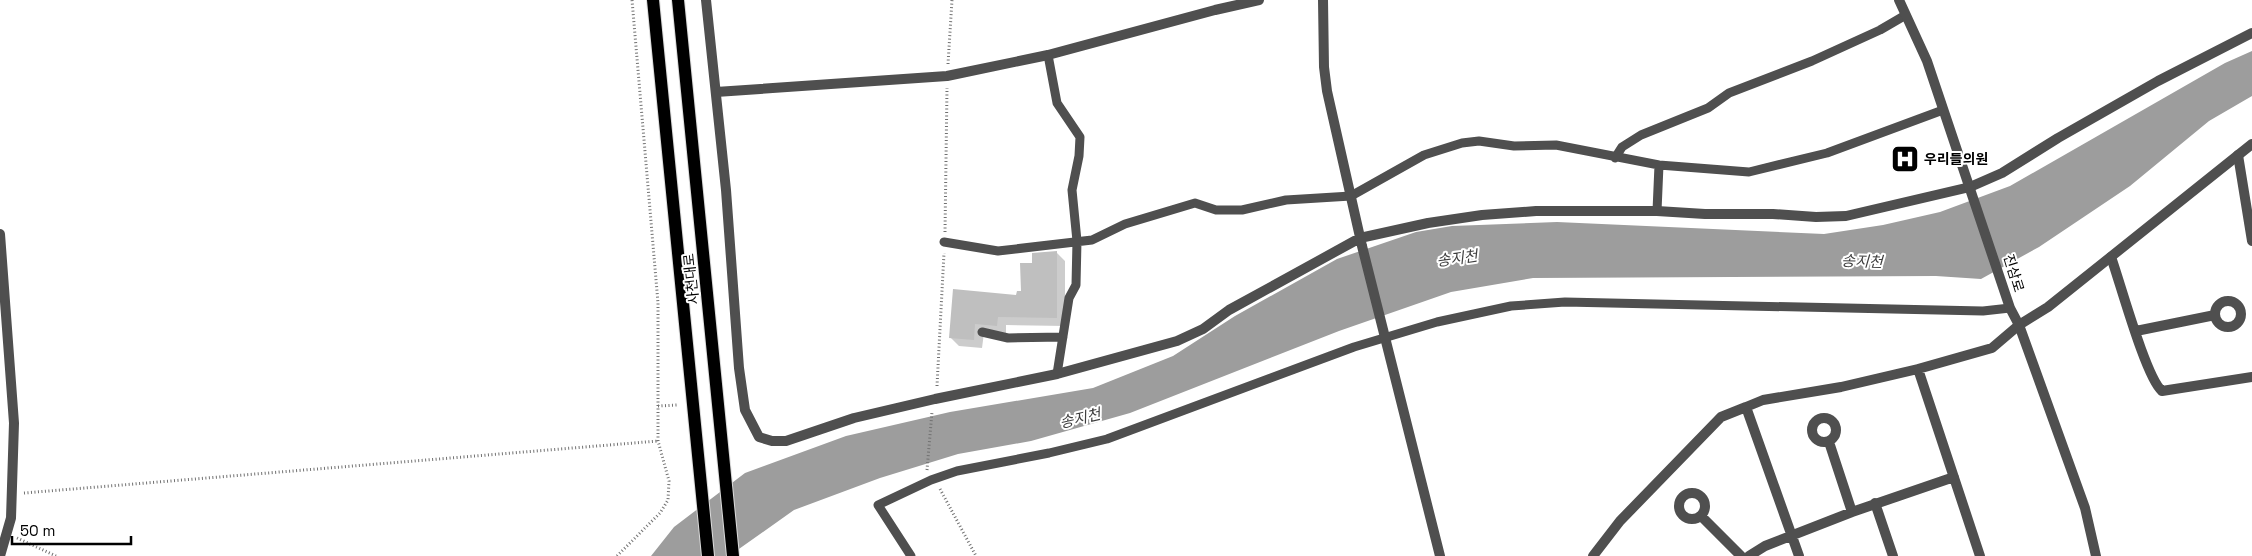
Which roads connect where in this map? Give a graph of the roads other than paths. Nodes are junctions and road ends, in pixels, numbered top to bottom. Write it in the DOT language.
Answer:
graph roads {
  1 [pos="653,0"];
  2 [pos="678,0"];
  3 [pos="706,0"];
  4 [pos="1260,0"];
  5 [pos="1323,0"];
  6 [pos="1899,0"];
  7 [pos="1904,16"];
  8 [pos="2252,33"];
  9 [pos="1048,54"];
  10 [pos="716,92"];
  11 [pos="1944,110"];
  12 [pos="2252,144"];
  13 [pos="2238,155"];
  14 [pos="1615,158"];
  15 [pos="1659,165"];
  16 [pos="1971,189"];
  17 [pos="1351,196"];
  18 [pos="1657,211"];
  19 [pos="0,234"];
  20 [pos="1077,241"];
  21 [pos="2252,241"];
  22 [pos="944,242"];
  23 [pos="1361,242"];
  24 [pos="2111,257"];
  25 [pos="2010,308"];
  26 [pos="2215,315"];
  27 [pos="2019,325"];
  28 [pos="2136,331"];
  29 [pos="982,332"];
  30 [pos="1063,338"];
  31 [pos="1385,338"];
  32 [pos="1918,369"];
  33 [pos="1057,374"];
  34 [pos="2252,377"];
  35 [pos="1746,407"];
  36 [pos="1829,442"];
  37 [pos="1954,477"];
  38 [pos="1875,503"];
  39 [pos="1852,512"];
  40 [pos="1701,516"];
  41 [pos="1791,535"];
  42 [pos="0,556"];
  43 [pos="708,556"];
  44 [pos="733,556"];
  45 [pos="911,556"];
  46 [pos="1440,556"];
  47 [pos="1593,556"];
  48 [pos="1741,556"];
  49 [pos="1749,556"];
  50 [pos="1799,556"];
  51 [pos="1893,556"];
  52 [pos="1980,556"];
  53 [pos="2096,556"];
  1 -- 43 [label="main road, 사천대로"];
  2 -- 44 [label="main road, 사천대로"];
  3 -- 10 [label="street"];
  4 -- 9 [label="street"];
  5 -- 17 [label="street"];
  6 -- 7 [label="street, 진삼로"];
  7 -- 11 [label="street, 진삼로"];
  7 -- 14 [label="lane"];
  8 -- 16 [label="street"];
  9 -- 10 [label="street"];
  9 -- 20 [label="lane"];
  10 -- 33 [label="street"];
  11 -- 15 [label="lane"];
  11 -- 16 [label="street, 진삼로"];
  12 -- 13 [label="street"];
  13 -- 21 [label="street"];
  13 -- 24 [label="street"];
  14 -- 15 [label="lane"];
  14 -- 17 [label="lane"];
  15 -- 18 [label="lane"];
  16 -- 18 [label="street"];
  16 -- 25 [label="street, 진삼로"];
  17 -- 20 [label="lane"];
  17 -- 23 [label="street"];
  18 -- 23 [label="street"];
  19 -- 42 [label="street"];
  20 -- 22 [label="lane"];
  20 -- 30 [label="lane"];
  23 -- 31 [label="street"];
  23 -- 33 [label="street"];
  24 -- 27 [label="street"];
  24 -- 28 [label="street"];
  25 -- 27 [label="street, 진삼로"];
  25 -- 31 [label="lane"];
  26 -- 28 [label="street"];
  27 -- 32 [label="street"];
  27 -- 53 [label="street, 진삼로"];
  28 -- 34 [label="street"];
  29 -- 30 [label="lane"];
  30 -- 33 [label="lane"];
  31 -- 45 [label="lane"];
  31 -- 46 [label="street"];
  32 -- 35 [label="street"];
  32 -- 37 [label="street"];
  35 -- 41 [label="street"];
  35 -- 47 [label="street"];
  36 -- 39 [label="street"];
  37 -- 38 [label="street"];
  37 -- 52 [label="street"];
  38 -- 39 [label="street"];
  38 -- 51 [label="street"];
  39 -- 41 [label="street"];
  40 -- 48 [label="street"];
  41 -- 49 [label="street"];
  41 -- 50 [label="street"];
}
